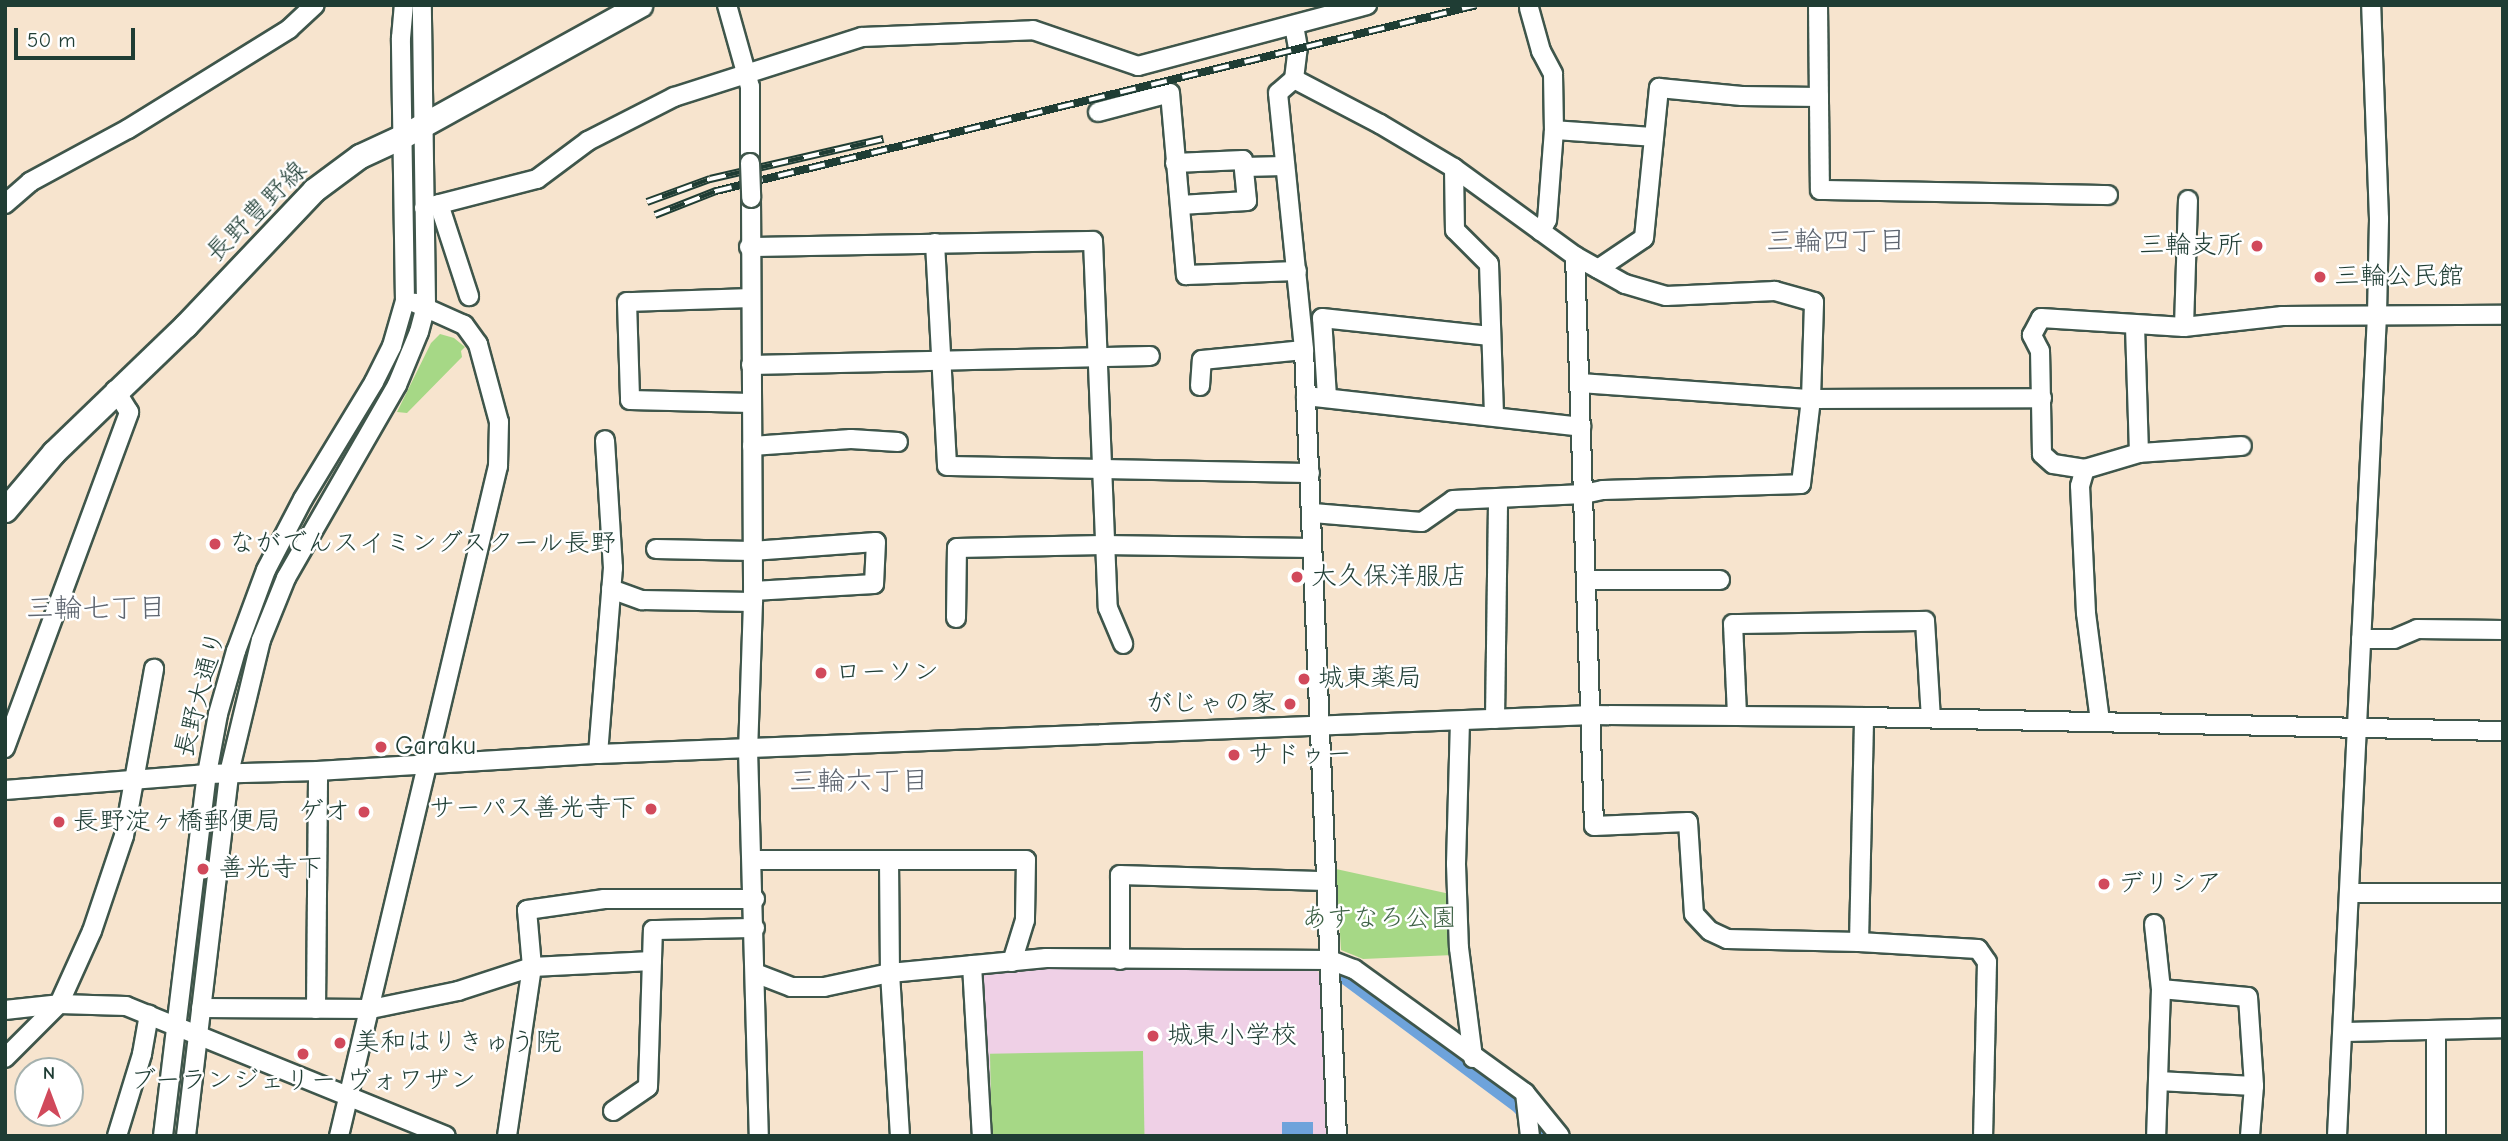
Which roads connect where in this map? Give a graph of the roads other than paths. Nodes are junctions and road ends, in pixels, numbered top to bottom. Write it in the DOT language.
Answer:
graph roads {
  1 [pos="315,5"];
  2 [pos="404,5"];
  3 [pos="422,5"];
  4 [pos="640,5"];
  5 [pos="727,5"];
  6 [pos="1367,5"];
  7 [pos="1818,5"];
  8 [pos="2371,5"];
  9 [pos="1529,8"];
  10 [pos="1294,26"];
  11 [pos="747,73"];
  12 [pos="1294,79"];
  13 [pos="1819,97"];
  14 [pos="1098,112"];
  15 [pos="1554,130"];
  16 [pos="412,131"];
  17 [pos="1654,137"];
  18 [pos="1175,163"];
  19 [pos="1284,166"];
  20 [pos="1244,167"];
  21 [pos="1454,168"];
  22 [pos="2108,195"];
  23 [pos="2188,200"];
  24 [pos="5,204"];
  25 [pos="1180,205"];
  26 [pos="432,206"];
  27 [pos="1541,232"];
  28 [pos="935,243"];
  29 [pos="749,247"];
  30 [pos="1575,256"];
  31 [pos="1598,269"];
  32 [pos="1297,271"];
  33 [pos="469,296"];
  34 [pos="750,298"];
  35 [pos="405,301"];
  36 [pos="426,306"];
  37 [pos="2378,315"];
  38 [pos="2503,315"];
  39 [pos="2136,326"];
  40 [pos="2184,327"];
  41 [pos="1490,336"];
  42 [pos="1304,350"];
  43 [pos="1150,356"];
  44 [pos="1096,357"];
  45 [pos="943,361"];
  46 [pos="751,365"];
  47 [pos="1580,383"];
  48 [pos="1200,386"];
  49 [pos="115,390"];
  50 [pos="1307,396"];
  51 [pos="1327,397"];
  52 [pos="2042,398"];
  53 [pos="1811,399"];
  54 [pos="751,402"];
  55 [pos="1494,416"];
  56 [pos="1581,427"];
  57 [pos="605,440"];
  58 [pos="898,442"];
  59 [pos="752,446"];
  60 [pos="2242,446"];
  61 [pos="2138,453"];
  62 [pos="2084,469"];
  63 [pos="1100,471"];
  64 [pos="1310,473"];
  65 [pos="1584,494"];
  66 [pos="1498,498"];
  67 [pos="5,510"];
  68 [pos="1313,513"];
  69 [pos="1103,545"];
  70 [pos="1312,548"];
  71 [pos="656,549"];
  72 [pos="752,551"];
  73 [pos="1587,580"];
  74 [pos="1720,580"];
  75 [pos="611,589"];
  76 [pos="753,596"];
  77 [pos="956,618"];
  78 [pos="2503,630"];
  79 [pos="2361,639"];
  80 [pos="1124,644"];
  81 [pos="155,669"];
  82 [pos="1592,715"];
  83 [pos="1737,715"];
  84 [pos="1864,717"];
  85 [pos="1931,718"];
  86 [pos="1495,719"];
  87 [pos="1460,721"];
  88 [pos="2100,721"];
  89 [pos="1320,726"];
  90 [pos="2358,729"];
  91 [pos="2503,731"];
  92 [pos="5,748"];
  93 [pos="748,749"];
  94 [pos="598,754"];
  95 [pos="429,765"];
  96 [pos="318,771"];
  97 [pos="206,774"];
  98 [pos="229,774"];
  99 [pos="134,781"];
  100 [pos="5,790"];
  101 [pos="752,860"];
  102 [pos="890,860"];
  103 [pos="1326,881"];
  104 [pos="2351,893"];
  105 [pos="2503,894"];
  106 [pos="755,899"];
  107 [pos="2154,924"];
  108 [pos="755,928"];
  109 [pos="1859,942"];
  110 [pos="1120,960"];
  111 [pos="1330,960"];
  112 [pos="652,961"];
  113 [pos="1012,962"];
  114 [pos="972,965"];
  115 [pos="532,967"];
  116 [pos="755,973"];
  117 [pos="890,973"];
  118 [pos="2161,989"];
  119 [pos="59,1003"];
  120 [pos="201,1007"];
  121 [pos="316,1009"];
  122 [pos="371,1009"];
  123 [pos="5,1010"];
  124 [pos="149,1015"];
  125 [pos="175,1026"];
  126 [pos="2503,1028"];
  127 [pos="2436,1030"];
  128 [pos="2344,1032"];
  129 [pos="198,1035"];
  130 [pos="5,1058"];
  131 [pos="1473,1058"];
  132 [pos="2158,1081"];
  133 [pos="2254,1086"];
  134 [pos="348,1098"];
  135 [pos="1525,1104"];
  136 [pos="613,1111"];
  137 [pos="117,1136"];
  138 [pos="163,1136"];
  139 [pos="186,1136"];
  140 [pos="339,1136"];
  141 [pos="446,1136"];
  142 [pos="507,1136"];
  143 [pos="759,1136"];
  144 [pos="900,1136"];
  145 [pos="982,1136"];
  146 [pos="1337,1136"];
  147 [pos="1530,1136"];
  148 [pos="1560,1136"];
  149 [pos="1983,1136"];
  150 [pos="2156,1136"];
  151 [pos="2250,1136"];
  152 [pos="2337,1136"];
  153 [pos="2436,1136"];
  1 -- 24 [label="street"];
  2 -- 16 [label="street"];
  3 -- 16 [label="street"];
  4 -- 16 [label="main road, 長野豊野線"];
  5 -- 11 [label="street"];
  6 -- 10 [label="street"];
  7 -- 13 [label="street"];
  8 -- 37 [label="street"];
  9 -- 15 [label="street"];
  10 -- 11 [label="street"];
  10 -- 12 [label="street"];
  11 -- 26 [label="street"];
  11 -- 29 [label="street, bridge"];
  12 -- 19 [label="street"];
  12 -- 21 [label="street"];
  13 -- 17 [label="street"];
  13 -- 22 [label="street"];
  14 -- 18 [label="street"];
  15 -- 17 [label="street"];
  15 -- 27 [label="street"];
  16 -- 26 [label="street, 長野大通り"];
  16 -- 35 [label="street, 長野大通り"];
  16 -- 49 [label="main road, 長野豊野線"];
  17 -- 31 [label="street"];
  18 -- 20 [label="street"];
  18 -- 25 [label="street"];
  19 -- 20 [label="street"];
  19 -- 32 [label="street"];
  20 -- 25 [label="street"];
  21 -- 27 [label="street"];
  21 -- 41 [label="street"];
  23 -- 40 [label="street"];
  25 -- 32 [label="street"];
  26 -- 33 [label="street"];
  26 -- 36 [label="street, 長野大通り"];
  27 -- 30 [label="street"];
  28 -- 29 [label="street"];
  28 -- 44 [label="street"];
  28 -- 45 [label="street"];
  29 -- 34 [label="street"];
  30 -- 31 [label="street"];
  30 -- 47 [label="street"];
  31 -- 53 [label="street"];
  32 -- 42 [label="street"];
  34 -- 46 [label="street"];
  34 -- 54 [label="street"];
  35 -- 36 [label="street"];
  35 -- 97 [label="street, 長野大通り"];
  36 -- 95 [label="street"];
  36 -- 98 [label="street, 長野大通り"];
  37 -- 38 [label="street"];
  37 -- 40 [label="street"];
  37 -- 79 [label="street"];
  39 -- 40 [label="street"];
  39 -- 52 [label="street"];
  39 -- 61 [label="street"];
  41 -- 51 [label="street"];
  41 -- 55 [label="street"];
  42 -- 48 [label="street"];
  42 -- 50 [label="street"];
  43 -- 44 [label="street"];
  44 -- 45 [label="street"];
  44 -- 63 [label="street"];
  45 -- 46 [label="street"];
  45 -- 63 [label="street"];
  46 -- 54 [label="street"];
  47 -- 53 [label="street"];
  47 -- 56 [label="street"];
  49 -- 67 [label="main road, 長野豊野線"];
  49 -- 92 [label="street"];
  50 -- 51 [label="street"];
  50 -- 64 [label="street"];
  51 -- 55 [label="street"];
  52 -- 53 [label="street"];
  52 -- 62 [label="street"];
  53 -- 65 [label="street"];
  54 -- 59 [label="street"];
  55 -- 56 [label="street"];
  56 -- 65 [label="street"];
  57 -- 75 [label="street"];
  58 -- 59 [label="street"];
  59 -- 72 [label="street"];
  60 -- 61 [label="street"];
  61 -- 62 [label="street"];
  62 -- 88 [label="street"];
  63 -- 64 [label="street"];
  63 -- 69 [label="street"];
  64 -- 68 [label="street"];
  65 -- 66 [label="street"];
  65 -- 73 [label="street"];
  66 -- 68 [label="street"];
  66 -- 86 [label="street"];
  68 -- 70 [label="street"];
  69 -- 70 [label="street"];
  69 -- 77 [label="street"];
  69 -- 80 [label="street"];
  70 -- 89 [label="street"];
  71 -- 72 [label="street"];
  72 -- 76 [label="street"];
  72 -- 76 [label="street"];
  73 -- 74 [label="street"];
  73 -- 82 [label="street"];
  75 -- 76 [label="street"];
  75 -- 94 [label="street"];
  76 -- 93 [label="street"];
  78 -- 79 [label="street"];
  79 -- 90 [label="street"];
  81 -- 99 [label="street"];
  82 -- 83 [label="street"];
  82 -- 86 [label="street"];
  82 -- 109 [label="street"];
  83 -- 84 [label="street"];
  83 -- 85 [label="street"];
  84 -- 85 [label="street"];
  84 -- 109 [label="street"];
  85 -- 88 [label="street"];
  86 -- 87 [label="street"];
  87 -- 89 [label="street"];
  87 -- 131 [label="street"];
  88 -- 90 [label="street"];
  89 -- 93 [label="street"];
  89 -- 103 [label="street"];
  90 -- 91 [label="street"];
  90 -- 104 [label="street"];
  93 -- 94 [label="street"];
  93 -- 101 [label="street"];
  94 -- 95 [label="street"];
  95 -- 96 [label="street"];
  95 -- 122 [label="street"];
  96 -- 98 [label="street"];
  96 -- 121 [label="street"];
  97 -- 98 [label="street"];
  97 -- 99 [label="street"];
  97 -- 125 [label="street, 長野大通り"];
  98 -- 120 [label="street, 長野大通り"];
  99 -- 100 [label="street"];
  99 -- 119 [label="street"];
  101 -- 102 [label="street"];
  101 -- 106 [label="street"];
  102 -- 113 [label="street"];
  102 -- 117 [label="street"];
  103 -- 110 [label="street"];
  103 -- 111 [label="street"];
  104 -- 105 [label="street"];
  104 -- 128 [label="street"];
  106 -- 108 [label="street"];
  106 -- 115 [label="street"];
  107 -- 118 [label="street"];
  108 -- 112 [label="street"];
  108 -- 116 [label="street"];
  109 -- 149 [label="street"];
  110 -- 111 [label="street"];
  110 -- 113 [label="street"];
  111 -- 131 [label="street"];
  111 -- 146 [label="street"];
  112 -- 115 [label="street"];
  112 -- 136 [label="street"];
  113 -- 114 [label="street"];
  114 -- 117 [label="street"];
  114 -- 145 [label="street"];
  115 -- 122 [label="street"];
  115 -- 142 [label="street"];
  116 -- 117 [label="street"];
  116 -- 143 [label="street"];
  117 -- 144 [label="street"];
  118 -- 132 [label="street"];
  118 -- 133 [label="street"];
  119 -- 123 [label="street"];
  119 -- 124 [label="street"];
  119 -- 130 [label="street"];
  120 -- 121 [label="street"];
  120 -- 129 [label="street, 長野大通り"];
  121 -- 122 [label="street"];
  122 -- 134 [label="street"];
  124 -- 125 [label="street"];
  124 -- 137 [label="street"];
  125 -- 129 [label="street"];
  125 -- 138 [label="street, 長野大通り"];
  126 -- 127 [label="street"];
  127 -- 128 [label="street"];
  127 -- 153 [label="street"];
  128 -- 152 [label="street"];
  129 -- 134 [label="street"];
  129 -- 139 [label="street, 長野大通り"];
  131 -- 135 [label="street"];
  132 -- 133 [label="street"];
  132 -- 150 [label="street"];
  133 -- 151 [label="street"];
  134 -- 140 [label="street"];
  134 -- 141 [label="street"];
  135 -- 147 [label="street"];
  135 -- 148 [label="street"];
}
